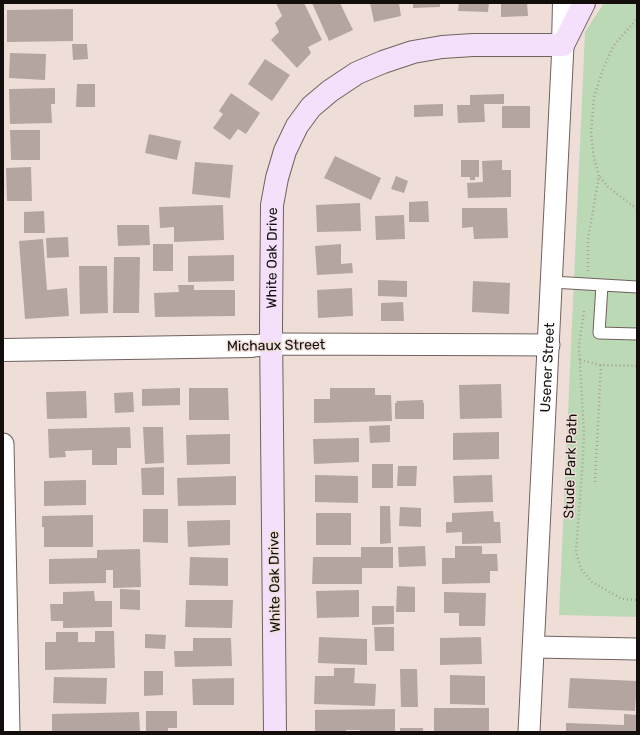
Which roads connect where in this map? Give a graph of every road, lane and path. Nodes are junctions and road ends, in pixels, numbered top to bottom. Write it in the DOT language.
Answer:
graph roads {
  1 [pos="564,3"];
  2 [pos="584,3"];
  3 [pos="637,19"];
  4 [pos="563,45"];
  5 [pos="599,176"];
  6 [pos="637,209"];
  7 [pos="588,277"];
  8 [pos="552,282"];
  9 [pos="602,285"];
  10 [pos="637,287"];
  11 [pos="585,304"];
  12 [pos="637,334"];
  13 [pos="261,345"];
  14 [pos="549,345"];
  15 [pos="3,350"];
  16 [pos="580,360"];
  17 [pos="601,365"];
  18 [pos="637,366"];
  19 [pos="3,444"];
  20 [pos="595,482"];
  21 [pos="637,600"];
  22 [pos="534,647"];
  23 [pos="637,649"];
  24 [pos="9,732"];
  25 [pos="275,732"];
  26 [pos="529,732"];
  1 -- 4 [label="street, Usener Street"];
  2 -- 4 [label="main road"];
  3 -- 5 [label="path"];
  4 -- 8 [label="street, Usener Street"];
  4 -- 13 [label="main road, White Oak Drive"];
  5 -- 6 [label="path"];
  5 -- 7 [label="path"];
  8 -- 9 [label="lane"];
  8 -- 14 [label="street, Usener Street"];
  9 -- 10 [label="lane"];
  9 -- 12 [label="lane"];
  11 -- 16 [label="path, Stude Park Path"];
  13 -- 14 [label="street, Michaux Street"];
  13 -- 15 [label="street, Michaux Street"];
  13 -- 25 [label="main road, White Oak Drive"];
  14 -- 22 [label="street, Usener Street"];
  16 -- 17 [label="path"];
  16 -- 21 [label="path, Stude Park Path"];
  17 -- 18 [label="path"];
  17 -- 20 [label="path"];
  19 -- 24 [label="street"];
  22 -- 23 [label="street"];
  22 -- 26 [label="street, Usener Street"];
}
